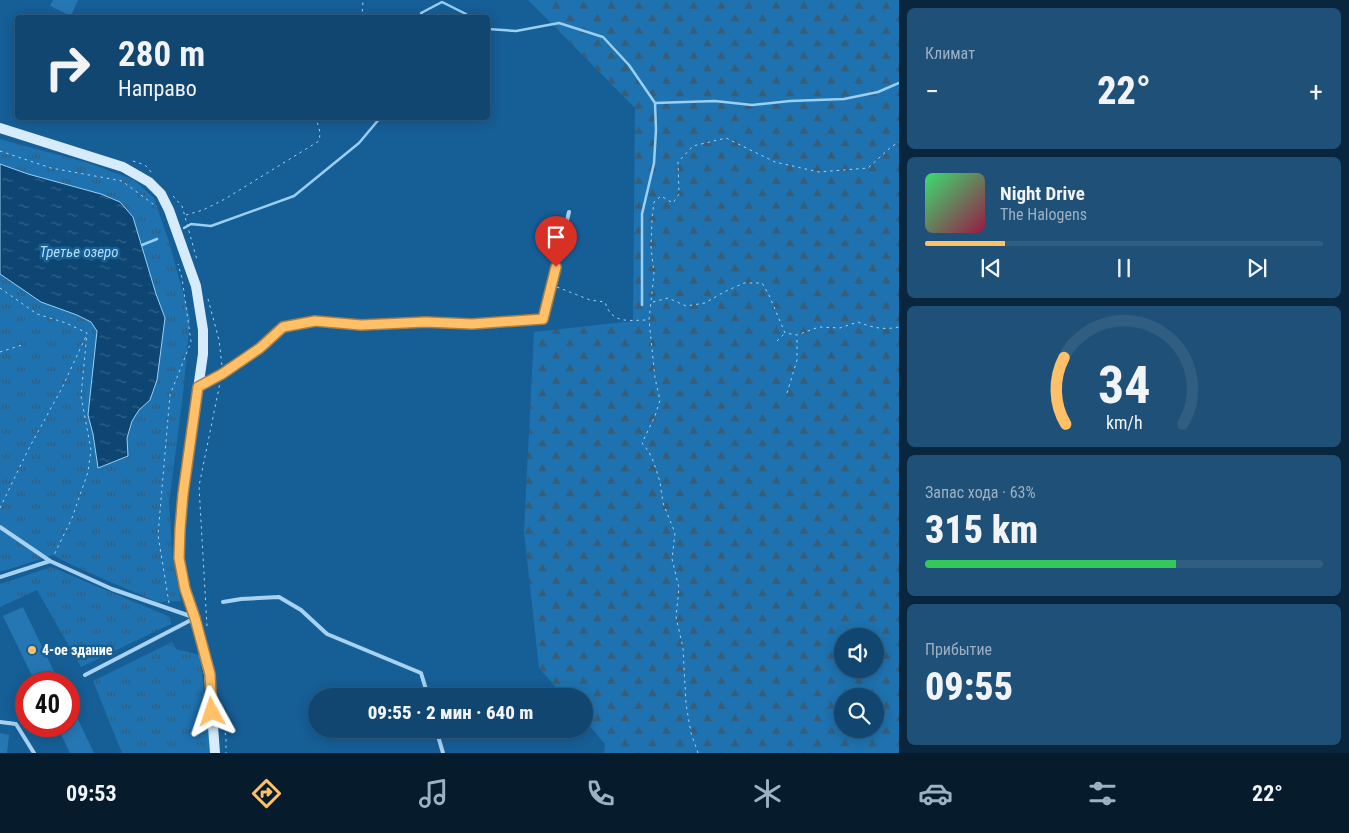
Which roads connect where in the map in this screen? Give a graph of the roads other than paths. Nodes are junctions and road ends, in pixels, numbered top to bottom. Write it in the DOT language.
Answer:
graph roads {
  1 [pos="0,128"];
  2 [pos="570,212"];
  3 [pos="198,387"];
  4 [pos="0,527"];
  5 [pos="50,561"];
  6 [pos="0,577"];
  7 [pos="223,602"];
  8 [pos="195,618"];
  9 [pos="85,675"];
  10 [pos="425,688"];
  11 [pos="0,722"];
  12 [pos="439,738"];
  13 [pos="34,753"];
  14 [pos="215,753"];
  15 [pos="443,753"];
  1 -- 3 [label="street"];
  2 -- 3 [label="lane"];
  3 -- 8 [label="street"];
  4 -- 5 [label="lane"];
  5 -- 6 [label="lane"];
  5 -- 8 [label="lane"];
  7 -- 10 [label="lane"];
  8 -- 9 [label="lane"];
  8 -- 14 [label="street"];
  11 -- 13 [label="lane"];
  12 -- 15 [label="lane"];
}
